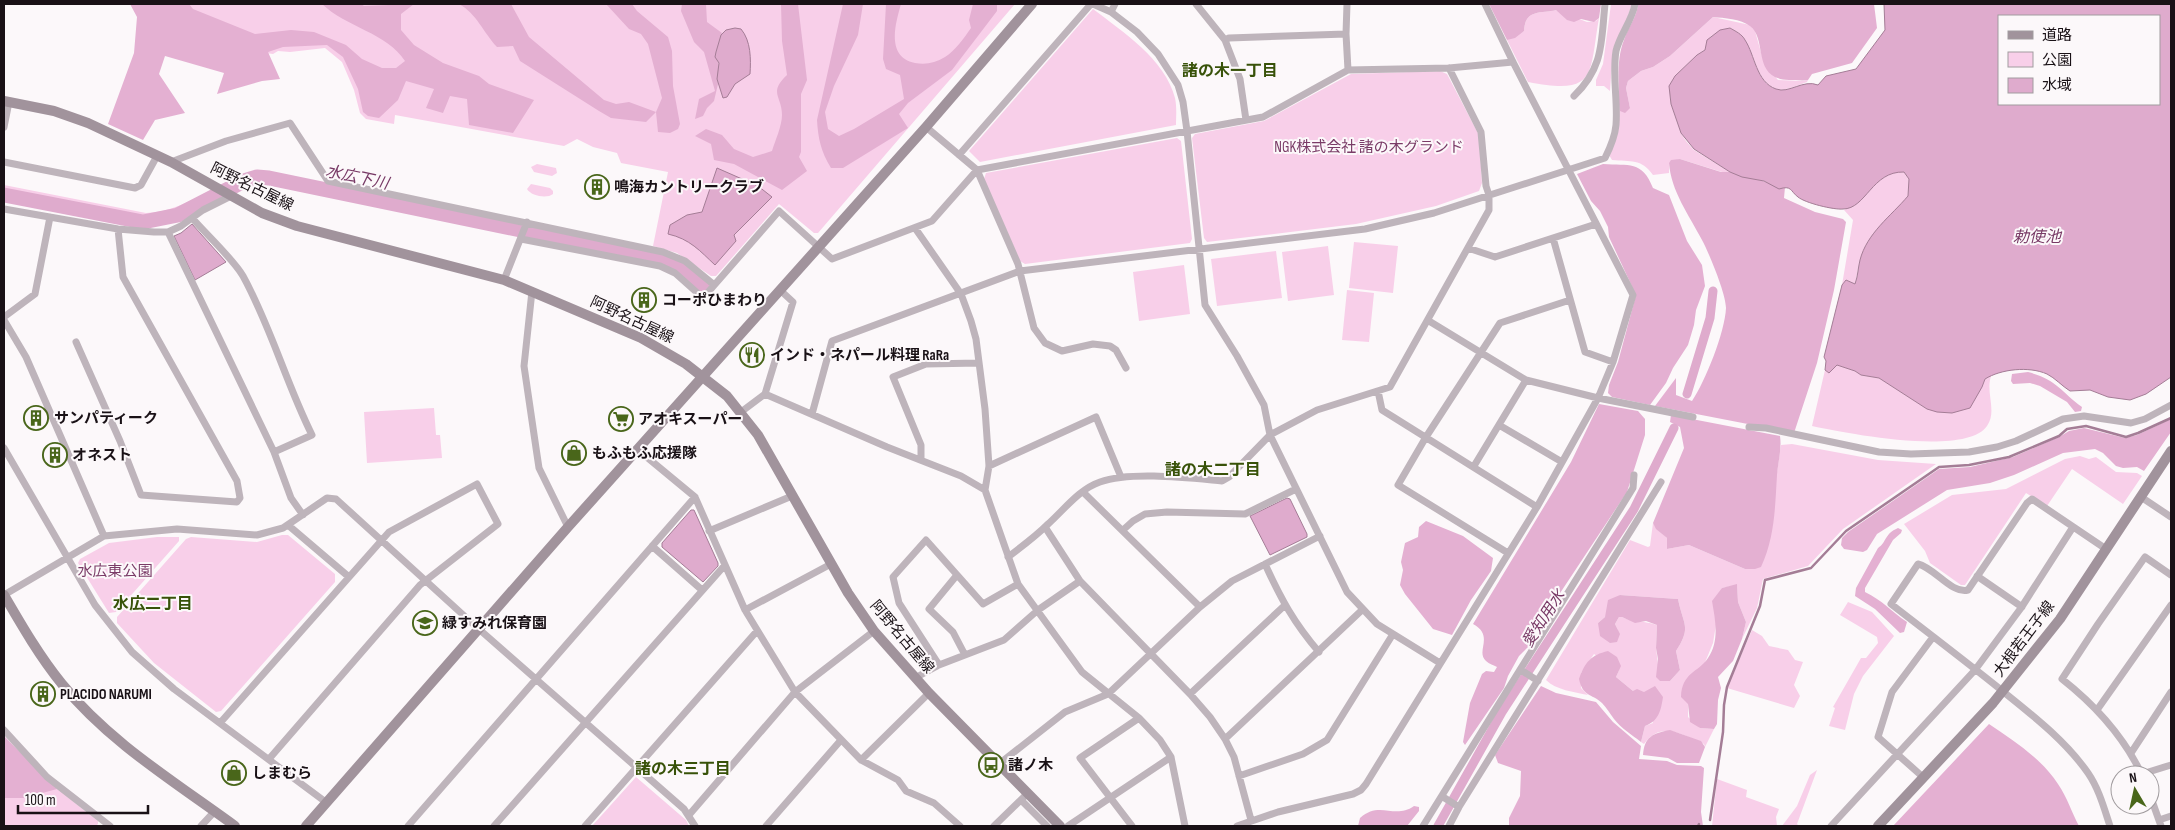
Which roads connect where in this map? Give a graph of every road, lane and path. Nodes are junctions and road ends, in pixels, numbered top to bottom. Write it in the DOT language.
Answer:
graph roads {
  1 [pos="1032,4"];
  2 [pos="1092,4"];
  3 [pos="1115,4"];
  4 [pos="1196,4"];
  5 [pos="1346,4"];
  6 [pos="1485,4"];
  7 [pos="1605,4"];
  8 [pos="1635,4"];
  9 [pos="1110,12"];
  10 [pos="1346,34"];
  11 [pos="1225,40"];
  12 [pos="1513,62"];
  13 [pos="1449,68"];
  14 [pos="1348,70"];
  15 [pos="1574,96"];
  16 [pos="6,101"];
  17 [pos="1246,120"];
  18 [pos="4,127"];
  19 [pos="926,127"];
  20 [pos="1186,132"];
  21 [pos="959,155"];
  22 [pos="157,156"];
  23 [pos="4,162"];
  24 [pos="171,162"];
  25 [pos="1568,168"];
  26 [pos="977,170"];
  27 [pos="230,195"];
  28 [pos="1490,196"];
  29 [pos="4,209"];
  30 [pos="50,217"];
  31 [pos="193,219"];
  32 [pos="526,224"];
  33 [pos="1596,224"];
  34 [pos="915,228"];
  35 [pos="118,229"];
  36 [pos="168,232"];
  37 [pos="521,238"];
  38 [pos="1553,238"];
  39 [pos="819,246"];
  40 [pos="1468,248"];
  41 [pos="1200,250"];
  42 [pos="1020,271"];
  43 [pos="504,280"];
  44 [pos="714,284"];
  45 [pos="780,290"];
  46 [pos="532,291"];
  47 [pos="962,294"];
  48 [pos="1570,300"];
  49 [pos="4,319"];
  50 [pos="1429,321"];
  51 [pos="76,342"];
  52 [pos="1480,353"];
  53 [pos="1612,362"];
  54 [pos="979,363"];
  55 [pos="1126,368"];
  56 [pos="704,376"];
  57 [pos="1526,380"];
  58 [pos="1378,392"];
  59 [pos="765,394"];
  60 [pos="1598,398"];
  61 [pos="2171,405"];
  62 [pos="741,412"];
  63 [pos="812,414"];
  64 [pos="1693,417"];
  65 [pos="1499,424"];
  66 [pos="1749,427"];
  67 [pos="1270,435"];
  68 [pos="1426,437"];
  69 [pos="4,448"];
  70 [pos="637,449"];
  71 [pos="2171,451"];
  72 [pos="274,452"];
  73 [pos="921,460"];
  74 [pos="1562,462"];
  75 [pos="988,466"];
  76 [pos="1474,466"];
  77 [pos="1634,475"];
  78 [pos="1121,477"];
  79 [pos="1661,482"];
  80 [pos="1296,489"];
  81 [pos="984,490"];
  82 [pos="1083,492"];
  83 [pos="792,496"];
  84 [pos="695,497"];
  85 [pos="2141,497"];
  86 [pos="1537,507"];
  87 [pos="303,514"];
  88 [pos="2171,517"];
  89 [pos="288,525"];
  90 [pos="568,527"];
  91 [pos="1046,527"];
  92 [pos="2073,527"];
  93 [pos="1123,530"];
  94 [pos="709,531"];
  95 [pos="104,536"];
  96 [pos="1320,536"];
  97 [pos="381,542"];
  98 [pos="652,546"];
  99 [pos="2106,549"];
  100 [pos="1508,553"];
  101 [pos="1008,557"];
  102 [pos="67,558"];
  103 [pos="831,564"];
  104 [pos="1265,564"];
  105 [pos="725,565"];
  106 [pos="957,575"];
  107 [pos="2171,575"];
  108 [pos="1977,576"];
  109 [pos="349,577"];
  110 [pos="425,581"];
  111 [pos="1080,581"];
  112 [pos="1018,584"];
  113 [pos="702,590"];
  114 [pos="4,595"];
  115 [pos="2171,605"];
  116 [pos="1284,606"];
  117 [pos="1200,607"];
  118 [pos="2022,607"];
  119 [pos="745,610"];
  120 [pos="1038,610"];
  121 [pos="1362,610"];
  122 [pos="479,630"];
  123 [pos="757,631"];
  124 [pos="874,631"];
  125 [pos="1393,634"];
  126 [pos="1933,637"];
  127 [pos="1319,652"];
  128 [pos="965,655"];
  129 [pos="1150,655"];
  130 [pos="1440,663"];
  131 [pos="939,665"];
  132 [pos="1976,670"];
  133 [pos="1523,671"];
  134 [pos="915,678"];
  135 [pos="535,679"];
  136 [pos="1536,680"];
  137 [pos="2003,691"];
  138 [pos="795,692"];
  139 [pos="2171,692"];
  140 [pos="929,693"];
  141 [pos="1108,694"];
  142 [pos="1190,694"];
  143 [pos="2097,710"];
  144 [pos="1138,718"];
  145 [pos="220,723"];
  146 [pos="585,723"];
  147 [pos="4,730"];
  148 [pos="1225,739"];
  149 [pos="841,740"];
  150 [pos="2131,753"];
  151 [pos="1897,754"];
  152 [pos="1171,757"];
  153 [pos="269,760"];
  154 [pos="861,760"];
  155 [pos="999,764"];
  156 [pos="2137,765"];
  157 [pos="636,767"];
  158 [pos="1239,776"];
  159 [pos="1924,778"];
  160 [pos="1110,796"];
  161 [pos="1025,797"];
  162 [pos="1444,798"];
  163 [pos="327,803"];
  164 [pos="1458,806"];
  165 [pos="215,811"];
  166 [pos="689,815"];
  167 [pos="2171,816"];
  168 [pos="1251,820"];
  169 [pos="2160,823"];
  170 [pos="770,824"];
  171 [pos="105,825"];
  172 [pos="202,826"];
  173 [pos="235,826"];
  174 [pos="306,826"];
  175 [pos="408,826"];
  176 [pos="494,826"];
  177 [pos="585,826"];
  178 [pos="695,826"];
  179 [pos="960,826"];
  180 [pos="994,826"];
  181 [pos="1047,826"];
  182 [pos="1060,826"];
  183 [pos="1068,826"];
  184 [pos="1132,826"];
  185 [pos="1185,826"];
  186 [pos="1237,826"];
  187 [pos="1423,826"];
  188 [pos="1449,826"];
  189 [pos="1831,826"];
  190 [pos="1878,826"];
  191 [pos="2110,826"];
  1 -- 19 [label="street"];
  2 -- 9 [label="street"];
  2 -- 21 [label="street"];
  3 -- 9 [label="street"];
  4 -- 11 [label="street"];
  5 -- 10 [label="street"];
  6 -- 12 [label="street"];
  7 -- 15 [label="street"];
  8 -- 25 [label="street"];
  9 -- 20 [label="street"];
  10 -- 11 [label="street"];
  10 -- 14 [label="street"];
  11 -- 17 [label="street"];
  12 -- 13 [label="street"];
  12 -- 25 [label="street"];
  13 -- 14 [label="street"];
  13 -- 28 [label="street"];
  14 -- 17 [label="street"];
  16 -- 18 [label="street"];
  16 -- 22 [label="street, 阿野名古屋線"];
  17 -- 20 [label="street"];
  19 -- 21 [label="street"];
  19 -- 39 [label="street"];
  20 -- 26 [label="street"];
  20 -- 41 [label="street"];
  21 -- 26 [label="street"];
  22 -- 23 [label="street"];
  22 -- 24 [label="street, 阿野名古屋線"];
  24 -- 27 [label="street, 阿野名古屋線"];
  24 -- 32 [label="street"];
  25 -- 28 [label="street"];
  25 -- 33 [label="street"];
  26 -- 34 [label="street"];
  26 -- 42 [label="street"];
  27 -- 31 [label="street"];
  27 -- 43 [label="street, 阿野名古屋線"];
  28 -- 40 [label="street"];
  28 -- 41 [label="street"];
  29 -- 30 [label="street"];
  30 -- 35 [label="street"];
  30 -- 49 [label="street"];
  31 -- 36 [label="street"];
  31 -- 72 [label="street"];
  32 -- 37 [label="street"];
  32 -- 44 [label="street"];
  33 -- 38 [label="street"];
  33 -- 53 [label="street"];
  34 -- 39 [label="street"];
  34 -- 47 [label="street"];
  35 -- 36 [label="street"];
  35 -- 51 [label="street"];
  36 -- 72 [label="street"];
  37 -- 43 [label="street"];
  37 -- 44 [label="street"];
  38 -- 40 [label="street"];
  38 -- 48 [label="street"];
  39 -- 44 [label="street"];
  39 -- 45 [label="street"];
  40 -- 50 [label="street"];
  41 -- 42 [label="street"];
  41 -- 67 [label="street"];
  42 -- 47 [label="street"];
  42 -- 55 [label="street"];
  43 -- 46 [label="street, 阿野名古屋線"];
  45 -- 56 [label="street"];
  45 -- 59 [label="street"];
  46 -- 56 [label="street, 阿野名古屋線"];
  46 -- 90 [label="street"];
  47 -- 54 [label="street"];
  47 -- 63 [label="street"];
  48 -- 52 [label="street"];
  48 -- 53 [label="street"];
  49 -- 95 [label="street"];
  50 -- 52 [label="street"];
  50 -- 58 [label="street"];
  52 -- 57 [label="street"];
  52 -- 68 [label="street"];
  53 -- 60 [label="street"];
  54 -- 73 [label="street"];
  54 -- 75 [label="street"];
  56 -- 62 [label="street, 阿野名古屋線"];
  56 -- 70 [label="street"];
  57 -- 60 [label="street"];
  57 -- 65 [label="street"];
  58 -- 67 [label="street"];
  58 -- 68 [label="street"];
  59 -- 62 [label="street"];
  59 -- 63 [label="street"];
  60 -- 64 [label="street"];
  60 -- 74 [label="street"];
  61 -- 66 [label="street"];
  62 -- 83 [label="street, 阿野名古屋線"];
  63 -- 73 [label="street"];
  65 -- 74 [label="street"];
  65 -- 76 [label="street"];
  67 -- 78 [label="street"];
  67 -- 80 [label="street"];
  68 -- 76 [label="street"];
  68 -- 100 [label="street"];
  69 -- 102 [label="street"];
  70 -- 84 [label="street"];
  70 -- 90 [label="street"];
  71 -- 85 [label="street, 大根若王子線"];
  72 -- 87 [label="street"];
  73 -- 81 [label="street"];
  74 -- 86 [label="street"];
  75 -- 78 [label="street"];
  75 -- 81 [label="street"];
  76 -- 86 [label="street"];
  77 -- 133 [label="street"];
  78 -- 82 [label="street"];
  79 -- 136 [label="street"];
  80 -- 93 [label="street"];
  80 -- 96 [label="street"];
  81 -- 101 [label="street"];
  82 -- 91 [label="street"];
  82 -- 93 [label="street"];
  83 -- 94 [label="street"];
  83 -- 103 [label="street, 阿野名古屋線"];
  84 -- 94 [label="street"];
  84 -- 98 [label="street"];
  85 -- 88 [label="street"];
  85 -- 99 [label="street, 大根若王子線"];
  86 -- 100 [label="street"];
  87 -- 89 [label="street"];
  87 -- 97 [label="street"];
  89 -- 95 [label="street"];
  89 -- 109 [label="street"];
  90 -- 122 [label="street"];
  91 -- 101 [label="street"];
  91 -- 111 [label="street"];
  92 -- 99 [label="street"];
  92 -- 108 [label="street"];
  92 -- 118 [label="street"];
  93 -- 117 [label="street"];
  94 -- 105 [label="street"];
  95 -- 102 [label="street"];
  96 -- 104 [label="street"];
  96 -- 121 [label="street"];
  97 -- 109 [label="street"];
  97 -- 110 [label="street"];
  97 -- 110 [label="street"];
  98 -- 113 [label="street"];
  98 -- 135 [label="street"];
  99 -- 137 [label="street, 大根若王子線"];
  100 -- 130 [label="street"];
  101 -- 112 [label="street"];
  102 -- 114 [label="street"];
  102 -- 145 [label="street"];
  103 -- 119 [label="street"];
  103 -- 124 [label="street, 阿野名古屋線"];
  104 -- 116 [label="street"];
  104 -- 117 [label="street"];
  105 -- 113 [label="street"];
  105 -- 119 [label="street"];
  106 -- 112 [label="street"];
  106 -- 128 [label="street"];
  106 -- 131 [label="street"];
  107 -- 143 [label="street"];
  108 -- 118 [label="street"];
  108 -- 126 [label="street"];
  109 -- 145 [label="street"];
  110 -- 122 [label="street"];
  110 -- 153 [label="street"];
  111 -- 120 [label="street"];
  111 -- 129 [label="street"];
  112 -- 120 [label="street"];
  113 -- 146 [label="street"];
  114 -- 165 [label="street"];
  115 -- 143 [label="street"];
  116 -- 127 [label="street"];
  116 -- 142 [label="street"];
  117 -- 129 [label="street"];
  118 -- 132 [label="street"];
  119 -- 123 [label="street"];
  120 -- 128 [label="street"];
  120 -- 141 [label="street"];
  121 -- 125 [label="street"];
  121 -- 127 [label="street"];
  122 -- 135 [label="street"];
  122 -- 163 [label="street"];
  123 -- 138 [label="street"];
  123 -- 157 [label="street"];
  124 -- 134 [label="street, 阿野名古屋線"];
  124 -- 138 [label="street"];
  125 -- 130 [label="street"];
  125 -- 158 [label="street"];
  126 -- 132 [label="street"];
  126 -- 151 [label="street"];
  127 -- 148 [label="street"];
  128 -- 131 [label="street"];
  129 -- 141 [label="street"];
  129 -- 142 [label="street"];
  130 -- 168 [label="street"];
  131 -- 134 [label="street"];
  132 -- 137 [label="street"];
  132 -- 151 [label="street"];
  133 -- 136 [label="street"];
  133 -- 162 [label="street"];
  134 -- 140 [label="street, 阿野名古屋線"];
  135 -- 146 [label="street"];
  135 -- 175 [label="street"];
  136 -- 164 [label="street"];
  137 -- 159 [label="street, 大根若王子線"];
  137 -- 191 [label="street"];
  138 -- 149 [label="street"];
  138 -- 166 [label="street"];
  139 -- 150 [label="street"];
  140 -- 154 [label="street"];
  140 -- 155 [label="street, 阿野名古屋線"];
  141 -- 144 [label="street"];
  141 -- 155 [label="street"];
  142 -- 148 [label="street"];
  143 -- 150 [label="street"];
  144 -- 152 [label="street"];
  144 -- 160 [label="street"];
  145 -- 153 [label="street"];
  146 -- 157 [label="street"];
  146 -- 176 [label="street"];
  147 -- 171 [label="street"];
  148 -- 158 [label="street"];
  149 -- 154 [label="street"];
  149 -- 170 [label="street"];
  150 -- 156 [label="street"];
  151 -- 159 [label="street"];
  151 -- 189 [label="street"];
  152 -- 160 [label="street"];
  152 -- 185 [label="street"];
  153 -- 163 [label="street"];
  154 -- 179 [label="street"];
  155 -- 161 [label="street, 阿野名古屋線"];
  157 -- 166 [label="street"];
  157 -- 177 [label="street"];
  158 -- 168 [label="street"];
  159 -- 190 [label="street, 大根若王子線"];
  160 -- 183 [label="street"];
  160 -- 184 [label="street"];
  161 -- 180 [label="street"];
  161 -- 181 [label="street"];
  161 -- 182 [label="street, 阿野名古屋線"];
  162 -- 164 [label="street"];
  162 -- 187 [label="street"];
  163 -- 174 [label="street"];
  164 -- 188 [label="street"];
  165 -- 172 [label="street"];
  165 -- 173 [label="street"];
  166 -- 178 [label="street"];
  167 -- 169 [label="street"];
  168 -- 186 [label="street"];
}
